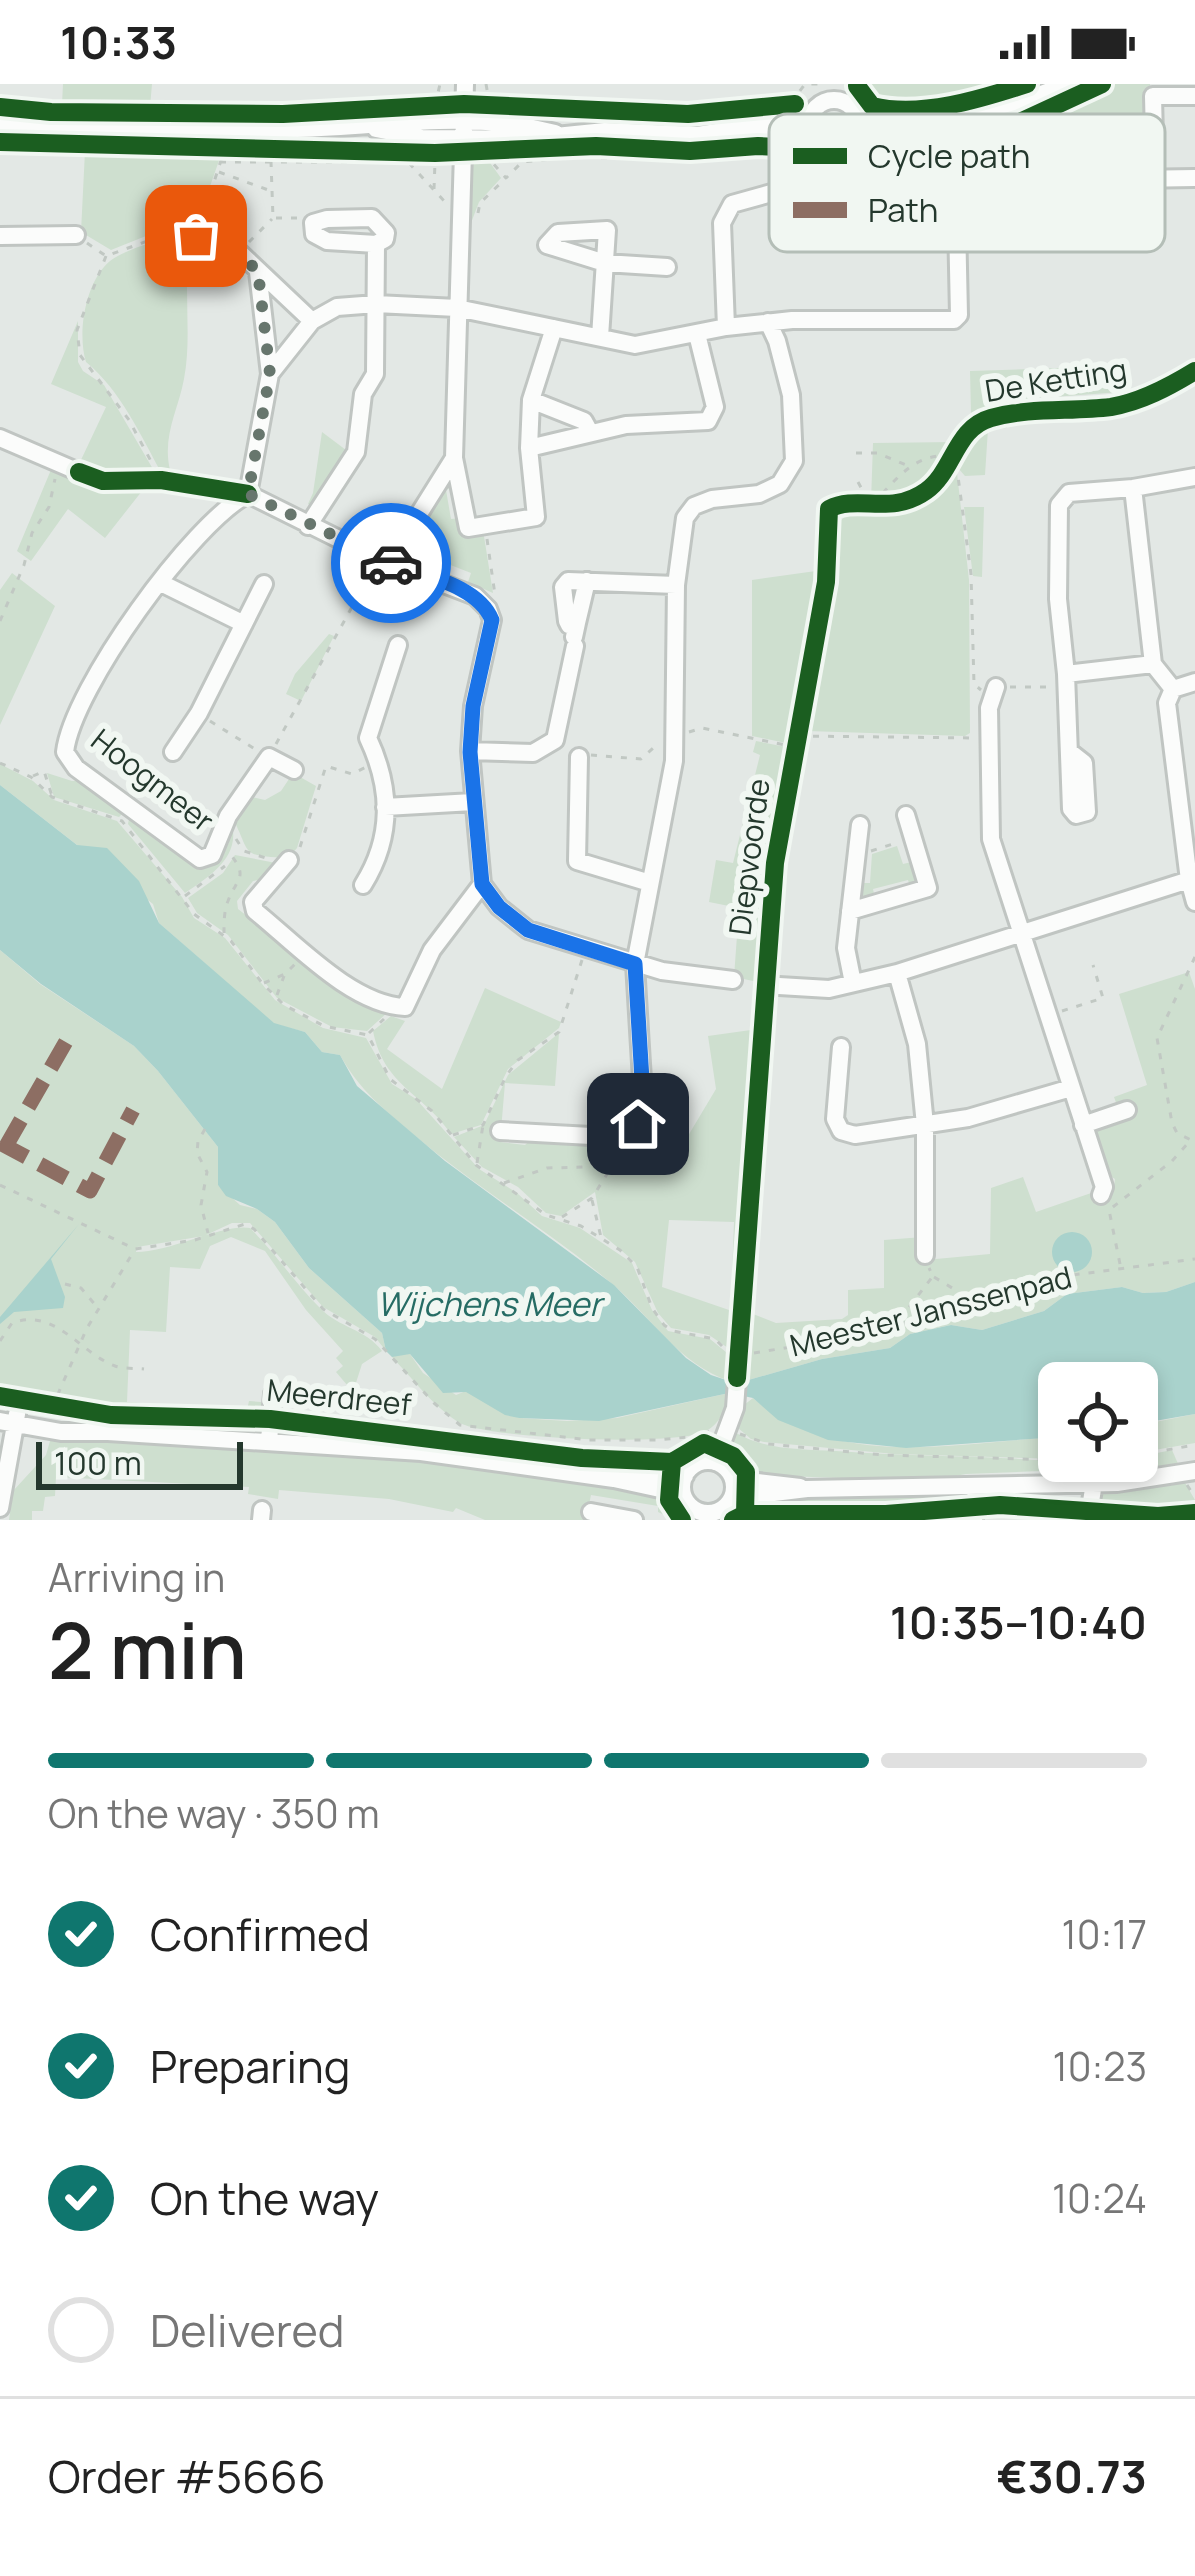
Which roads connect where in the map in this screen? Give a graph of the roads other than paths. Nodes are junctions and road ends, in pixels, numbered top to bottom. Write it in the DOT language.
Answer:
graph roads {
  1 [pos="1066,84"];
  2 [pos="1195,96"];
  3 [pos="978,114"];
  4 [pos="1154,114"];
  5 [pos="464,120"];
  6 [pos="0,126"];
  7 [pos="436,127"];
  8 [pos="769,130"];
  9 [pos="769,194"];
  10 [pos="314,223"];
  11 [pos="76,235"];
  12 [pos="0,236"];
  13 [pos="196,236"];
  14 [pos="959,252"];
  15 [pos="667,267"];
  16 [pos="258,272"];
  17 [pos="376,304"];
  18 [pos="457,308"];
  19 [pos="312,321"];
  20 [pos="768,322"];
  21 [pos="725,327"];
  22 [pos="554,328"];
  23 [pos="698,334"];
  24 [pos="600,338"];
  25 [pos="270,374"];
  26 [pos="531,400"];
  27 [pos="590,432"];
  28 [pos="0,438"];
  29 [pos="529,448"];
  30 [pos="454,458"];
  31 [pos="79,472"];
  32 [pos="1195,477"];
  33 [pos="1133,488"];
  34 [pos="248,494"];
  35 [pos="308,526"];
  36 [pos="384,560"];
  37 [pos="161,583"];
  38 [pos="264,584"];
  39 [pos="676,585"];
  40 [pos="244,624"];
  41 [pos="398,645"];
  42 [pos="1153,664"];
  43 [pos="1066,681"];
  44 [pos="1195,682"];
  45 [pos="1173,689"];
  46 [pos="994,693"];
  47 [pos="173,752"];
  48 [pos="470,752"];
  49 [pos="1070,752"];
  50 [pos="579,756"];
  51 [pos="294,770"];
  52 [pos="473,802"];
  53 [pos="385,807"];
  54 [pos="906,815"];
  55 [pos="860,825"];
  56 [pos="289,860"];
  57 [pos="1189,880"];
  58 [pos="482,884"];
  59 [pos="650,884"];
  60 [pos="363,885"];
  61 [pos="1195,902"];
  62 [pos="850,911"];
  63 [pos="1023,934"];
  64 [pos="635,964"];
  65 [pos="898,974"];
  66 [pos="733,980"];
  67 [pos="853,983"];
  68 [pos="779,986"];
  69 [pos="841,1047"];
  70 [pos="1071,1088"];
  71 [pos="1127,1110"];
  72 [pos="925,1125"];
  73 [pos="1083,1125"];
  74 [pos="492,1128"];
  75 [pos="754,1145"];
  76 [pos="1101,1195"];
  77 [pos="925,1255"];
  78 [pos="273,1394"];
  79 [pos="26,1416"];
  80 [pos="269,1441"];
  81 [pos="713,1452"];
  82 [pos="1195,1472"];
  83 [pos="679,1482"];
  84 [pos="1094,1483"];
  85 [pos="976,1486"];
  86 [pos="726,1502"];
  87 [pos="0,1508"];
  88 [pos="591,1512"];
  89 [pos="697,1515"];
  90 [pos="1090,1515"];
  91 [pos="634,1520"];
  92 [pos="974,1520"];
  1 -- 3 [label="street"];
  2 -- 4 [label="street"];
  5 -- 7 [label="street"];
  5 -- 8 [label="street"];
  5 -- 18 [label="street"];
  6 -- 7 [label="street"];
  9 -- 21 [label="street"];
  10 -- 17 [label="street"];
  11 -- 12 [label="street"];
  13 -- 16 [label="street"];
  14 -- 20 [label="street"];
  15 -- 24 [label="street"];
  16 -- 19 [label="street"];
  16 -- 25 [label="street"];
  17 -- 18 [label="street"];
  17 -- 19 [label="street"];
  17 -- 35 [label="street"];
  18 -- 22 [label="street"];
  18 -- 30 [label="street"];
  19 -- 25 [label="street"];
  20 -- 21 [label="street"];
  20 -- 39 [label="street"];
  21 -- 23 [label="street"];
  22 -- 24 [label="street"];
  22 -- 26 [label="street"];
  23 -- 24 [label="street"];
  23 -- 27 [label="street"];
  25 -- 34 [label="street"];
  26 -- 27 [label="street"];
  26 -- 29 [label="street"];
  27 -- 29 [label="street"];
  28 -- 31 [label="street"];
  29 -- 30 [label="street"];
  30 -- 36 [label="street"];
  32 -- 33 [label="street"];
  33 -- 42 [label="street"];
  33 -- 43 [label="street"];
  34 -- 35 [label="street"];
  34 -- 37 [label="street, Hoogmeer"];
  35 -- 36 [label="street"];
  36 -- 48 [label="street"];
  37 -- 40 [label="street"];
  37 -- 51 [label="street, Hoogmeer"];
  38 -- 40 [label="street, Hoogmeer"];
  39 -- 48 [label="street"];
  39 -- 59 [label="street"];
  40 -- 47 [label="street, Hoogmeer"];
  41 -- 53 [label="street"];
  42 -- 43 [label="street"];
  42 -- 45 [label="street"];
  43 -- 49 [label="street"];
  44 -- 45 [label="street"];
  45 -- 57 [label="street"];
  46 -- 63 [label="street"];
  48 -- 52 [label="street"];
  50 -- 59 [label="street"];
  52 -- 53 [label="street"];
  52 -- 58 [label="street"];
  53 -- 60 [label="street"];
  54 -- 62 [label="street"];
  55 -- 62 [label="street"];
  56 -- 58 [label="street"];
  57 -- 61 [label="street"];
  57 -- 63 [label="street"];
  58 -- 64 [label="street"];
  59 -- 64 [label="street"];
  62 -- 67 [label="street"];
  63 -- 65 [label="street"];
  63 -- 70 [label="street"];
  64 -- 66 [label="street"];
  64 -- 74 [label="street"];
  65 -- 67 [label="street"];
  65 -- 72 [label="street"];
  67 -- 68 [label="street"];
  69 -- 72 [label="street"];
  70 -- 72 [label="street"];
  70 -- 73 [label="street"];
  71 -- 73 [label="street"];
  72 -- 77 [label="street"];
  73 -- 76 [label="street"];
  75 -- 81 [label="street"];
  78 -- 80 [label="street"];
  79 -- 80 [label="street, Meerdreef"];
  79 -- 87 [label="street"];
  80 -- 83 [label="street, Meerdreef"];
  81 -- 83 [label="street"];
  81 -- 86 [label="street"];
  82 -- 84 [label="street"];
  83 -- 89 [label="street"];
  84 -- 85 [label="street"];
  84 -- 90 [label="street"];
  85 -- 86 [label="street"];
  85 -- 92 [label="street"];
  86 -- 89 [label="street"];
  88 -- 91 [label="street"];
}
